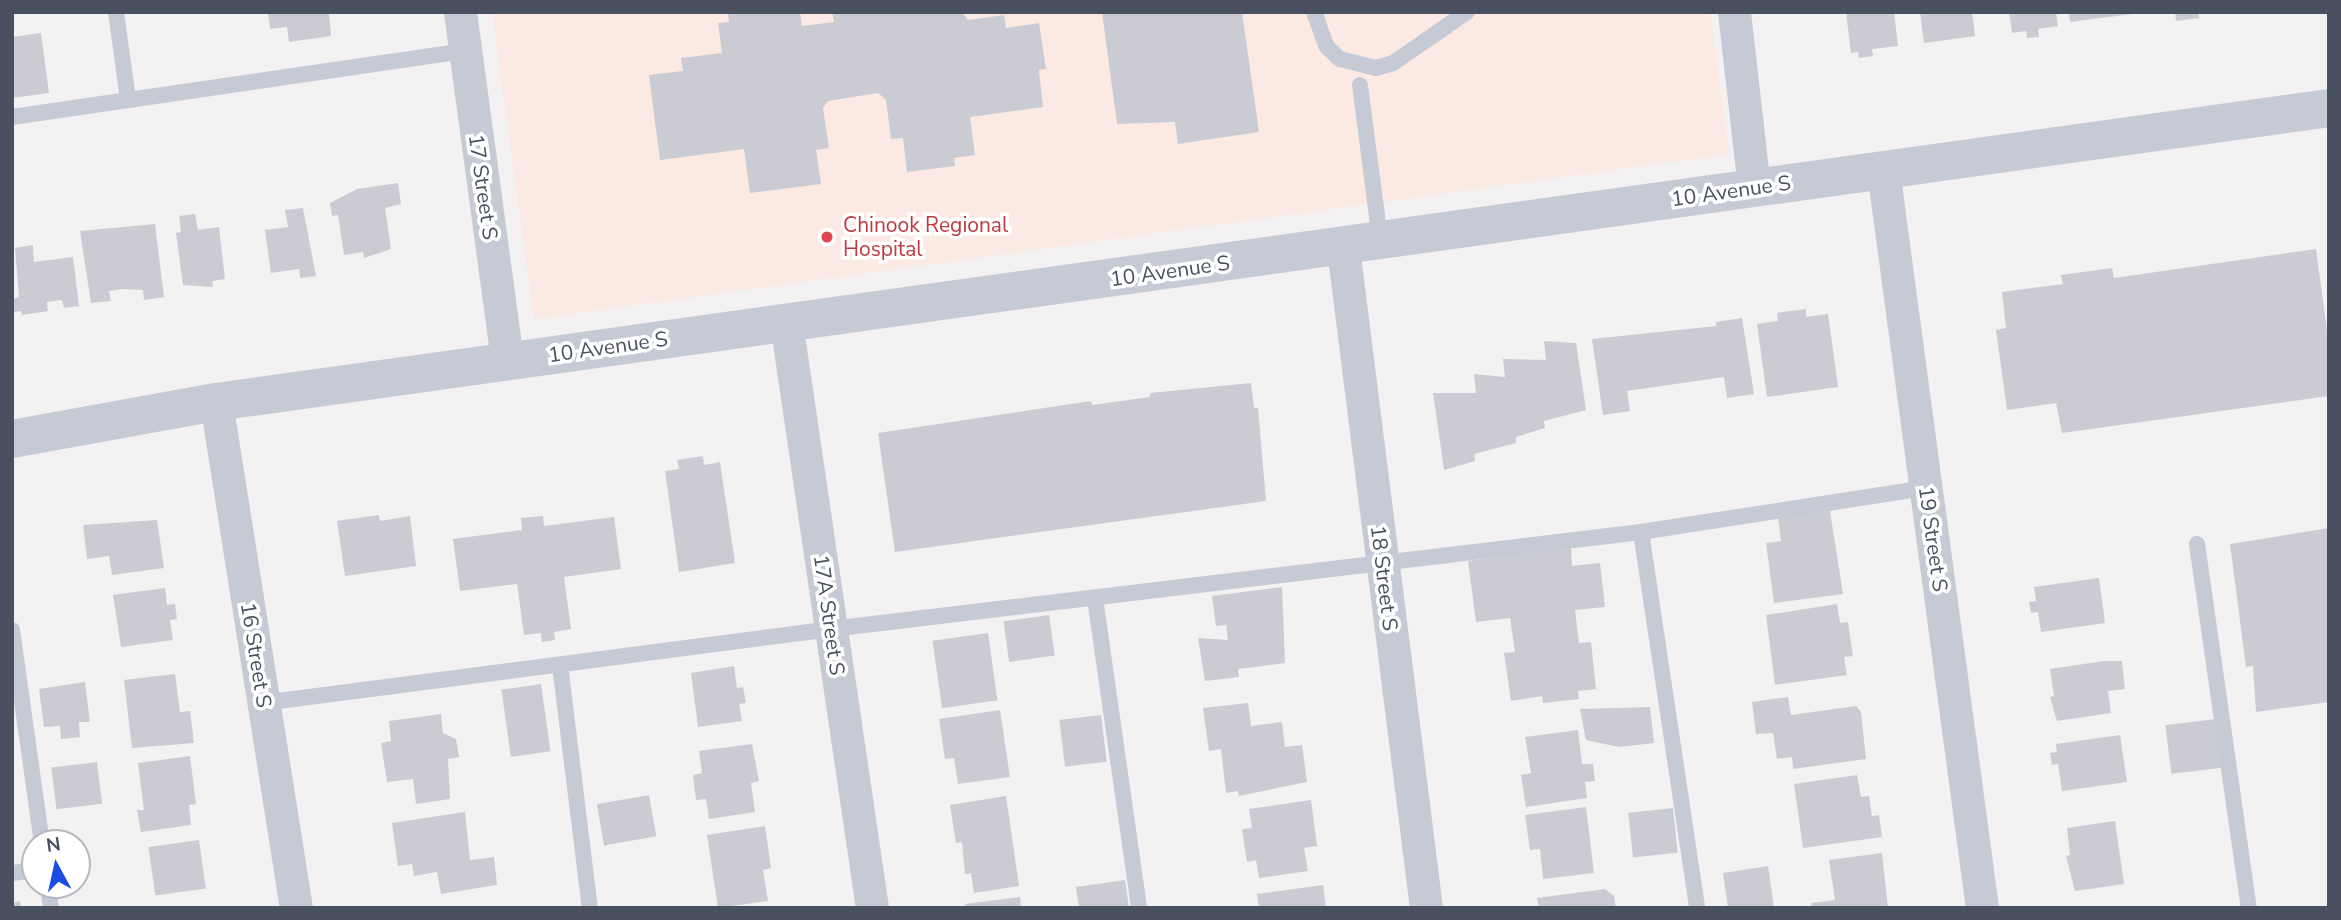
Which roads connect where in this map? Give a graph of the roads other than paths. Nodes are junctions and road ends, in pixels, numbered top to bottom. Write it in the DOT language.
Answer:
graph roads {
  1 [pos="116,12"];
  2 [pos="460,12"];
  3 [pos="1314,12"];
  4 [pos="1467,12"];
  5 [pos="1734,12"];
  6 [pos="465,51"];
  7 [pos="1360,85"];
  8 [pos="128,100"];
  9 [pos="2329,108"];
  10 [pos="12,117"];
  11 [pos="1883,170"];
  12 [pos="1754,188"];
  13 [pos="1380,242"];
  14 [pos="1343,248"];
  15 [pos="786,322"];
  16 [pos="507,361"];
  17 [pos="216,402"];
  18 [pos="12,439"];
  19 [pos="1926,488"];
  20 [pos="1641,532"];
  21 [pos="2197,544"];
  22 [pos="1382,561"];
  23 [pos="1095,598"];
  24 [pos="831,629"];
  25 [pos="12,630"];
  26 [pos="560,665"];
  27 [pos="263,703"];
  28 [pos="40,829"];
  29 [pos="296,908"];
  30 [pos="590,908"];
  31 [pos="873,908"];
  32 [pos="1139,908"];
  33 [pos="1426,908"];
  34 [pos="1698,908"];
  35 [pos="1982,908"];
  36 [pos="2249,908"];
  1 -- 8 [label="lane"];
  2 -- 6 [label="street, 17 Street S"];
  3 -- 4 [label="lane"];
  5 -- 12 [label="street"];
  6 -- 8 [label="lane"];
  6 -- 16 [label="street, 17 Street S"];
  7 -- 13 [label="lane"];
  8 -- 10 [label="lane"];
  9 -- 11 [label="street, 10 Avenue S"];
  11 -- 12 [label="street, 10 Avenue S"];
  11 -- 19 [label="street, 19 Street S"];
  12 -- 13 [label="street, 10 Avenue S"];
  13 -- 14 [label="street, 10 Avenue S"];
  14 -- 15 [label="street, 10 Avenue S"];
  14 -- 22 [label="street, 18 Street S"];
  15 -- 16 [label="street, 10 Avenue S"];
  15 -- 24 [label="street, 17A Street S"];
  16 -- 17 [label="street, 10 Avenue S"];
  17 -- 18 [label="street, 10 Avenue S"];
  17 -- 27 [label="street, 16 Street S"];
  19 -- 20 [label="lane"];
  19 -- 35 [label="street, 19 Street S"];
  20 -- 22 [label="lane"];
  20 -- 34 [label="lane"];
  21 -- 36 [label="lane"];
  22 -- 23 [label="lane"];
  22 -- 33 [label="street, 18 Street S"];
  23 -- 24 [label="lane"];
  23 -- 32 [label="lane"];
  24 -- 26 [label="lane"];
  24 -- 31 [label="street, 17A Street S"];
  25 -- 28 [label="lane"];
  26 -- 27 [label="lane"];
  26 -- 30 [label="lane"];
  27 -- 29 [label="street, 16 Street S"];
}
